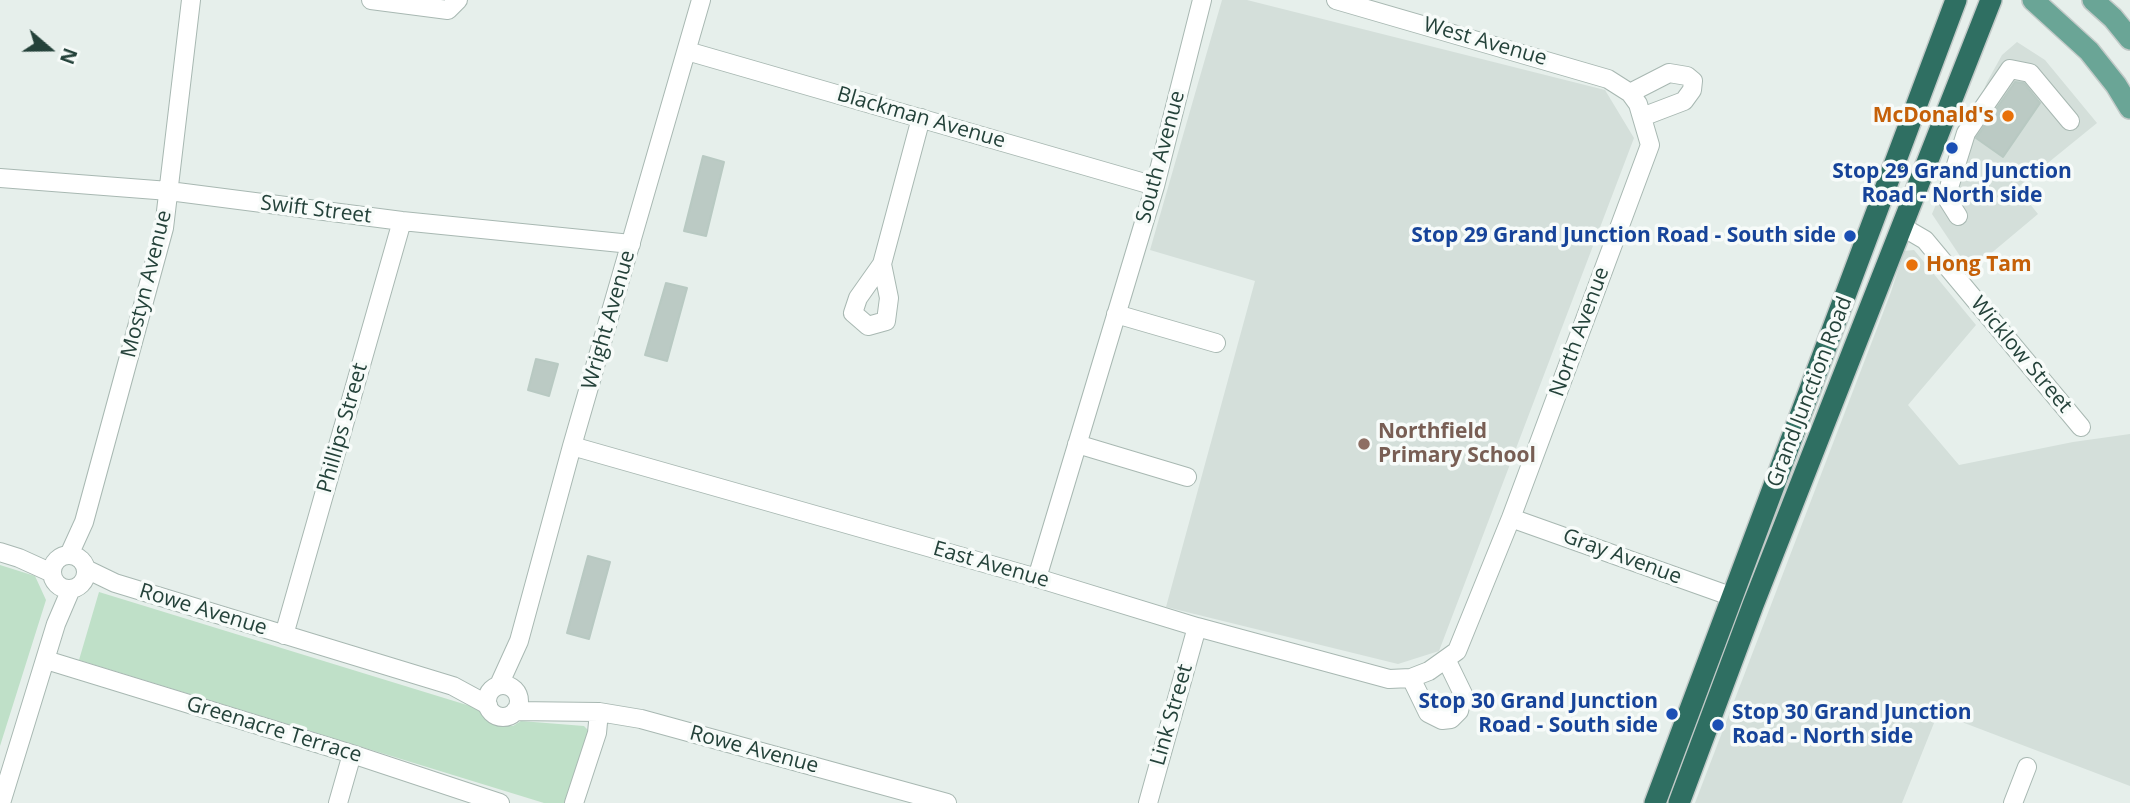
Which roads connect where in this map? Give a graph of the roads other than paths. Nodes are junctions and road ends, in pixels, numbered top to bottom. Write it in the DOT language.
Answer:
graph roads {
  1 [pos="191,0"];
  2 [pos="371,0"];
  3 [pos="458,0"];
  4 [pos="701,0"];
  5 [pos="1202,0"];
  6 [pos="1336,0"];
  7 [pos="1956,0"];
  8 [pos="1991,0"];
  9 [pos="2033,0"];
  10 [pos="2094,0"];
  11 [pos="1373,4"];
  12 [pos="2130,39"];
  13 [pos="687,51"];
  14 [pos="1637,105"];
  15 [pos="2130,108"];
  16 [pos="921,118"];
  17 [pos="2070,121"];
  18 [pos="0,178"];
  19 [pos="1155,186"];
  20 [pos="169,191"];
  21 [pos="1955,209"];
  22 [pos="1875,216"];
  23 [pos="402,221"];
  24 [pos="1901,226"];
  25 [pos="631,244"];
  26 [pos="882,264"];
  27 [pos="1116,314"];
  28 [pos="1216,343"];
  29 [pos="2081,427"];
  30 [pos="1077,444"];
  31 [pos="572,446"];
  32 [pos="1187,477"];
  33 [pos="1511,517"];
  34 [pos="0,552"];
  35 [pos="69,572"];
  36 [pos="1037,578"];
  37 [pos="1733,597"];
  38 [pos="1754,605"];
  39 [pos="1197,627"];
  40 [pos="284,635"];
  41 [pos="1446,659"];
  42 [pos="46,660"];
  43 [pos="1429,671"];
  44 [pos="1411,678"];
  45 [pos="504,696"];
  46 [pos="599,712"];
  47 [pos="352,754"];
  48 [pos="2027,766"];
  49 [pos="1,803"];
  50 [pos="338,803"];
  51 [pos="500,803"];
  52 [pos="574,803"];
  53 [pos="947,803"];
  54 [pos="1147,803"];
  55 [pos="1655,803"];
  56 [pos="1679,803"];
  57 [pos="2013,803"];
  1 -- 20 [label="street, Mostyn Avenue"];
  2 -- 3 [label="street"];
  4 -- 13 [label="street, Wright Avenue"];
  5 -- 19 [label="street, South Avenue"];
  6 -- 11 [label="street, West Avenue"];
  7 -- 22 [label="highway, Grand Junction Road"];
  8 -- 24 [label="highway, Grand Junction Road"];
  9 -- 15 [label="main road"];
  10 -- 12 [label="main road"];
  11 -- 14 [label="street, West Avenue"];
  13 -- 16 [label="street, Blackman Avenue"];
  13 -- 25 [label="street, Wright Avenue"];
  14 -- 14 [label="street"];
  14 -- 33 [label="street, North Avenue"];
  16 -- 19 [label="street, Blackman Avenue"];
  16 -- 26 [label="street"];
  17 -- 21 [label="street"];
  18 -- 20 [label="street, Swift Street"];
  19 -- 27 [label="street, South Avenue"];
  20 -- 23 [label="street, Swift Street"];
  20 -- 35 [label="street, Mostyn Avenue"];
  22 -- 24 [label="highway"];
  22 -- 37 [label="highway, Grand Junction Road"];
  23 -- 25 [label="street, Swift Street"];
  23 -- 40 [label="street, Phillips Street"];
  24 -- 29 [label="street, Wicklow Street"];
  24 -- 38 [label="highway, Grand Junction Road"];
  25 -- 31 [label="street, Wright Avenue"];
  27 -- 28 [label="street"];
  27 -- 30 [label="street, South Avenue"];
  30 -- 32 [label="street"];
  30 -- 36 [label="street, South Avenue"];
  31 -- 36 [label="street, East Avenue"];
  31 -- 45 [label="street, Wright Avenue"];
  33 -- 37 [label="street, Gray Avenue"];
  33 -- 41 [label="street, North Avenue"];
  34 -- 35 [label="street, Rowe Avenue"];
  35 -- 40 [label="street, Rowe Avenue"];
  35 -- 42 [label="street, Mostyn Avenue"];
  36 -- 39 [label="street, East Avenue"];
  37 -- 38 [label="highway"];
  37 -- 55 [label="highway, Grand Junction Road"];
  38 -- 56 [label="highway, Grand Junction Road"];
  39 -- 44 [label="street, East Avenue"];
  39 -- 54 [label="street, Link Street"];
  40 -- 45 [label="street, Rowe Avenue"];
  41 -- 43 [label="street, North Avenue"];
  41 -- 44 [label="street"];
  42 -- 47 [label="street, Greenacre Terrace"];
  42 -- 49 [label="street, Mostyn Avenue"];
  43 -- 44 [label="street, East Avenue"];
  45 -- 46 [label="street, Rowe Avenue"];
  46 -- 52 [label="street"];
  46 -- 53 [label="street, Rowe Avenue"];
  47 -- 50 [label="street"];
  47 -- 51 [label="street, Greenacre Terrace"];
  48 -- 57 [label="street"];
}
